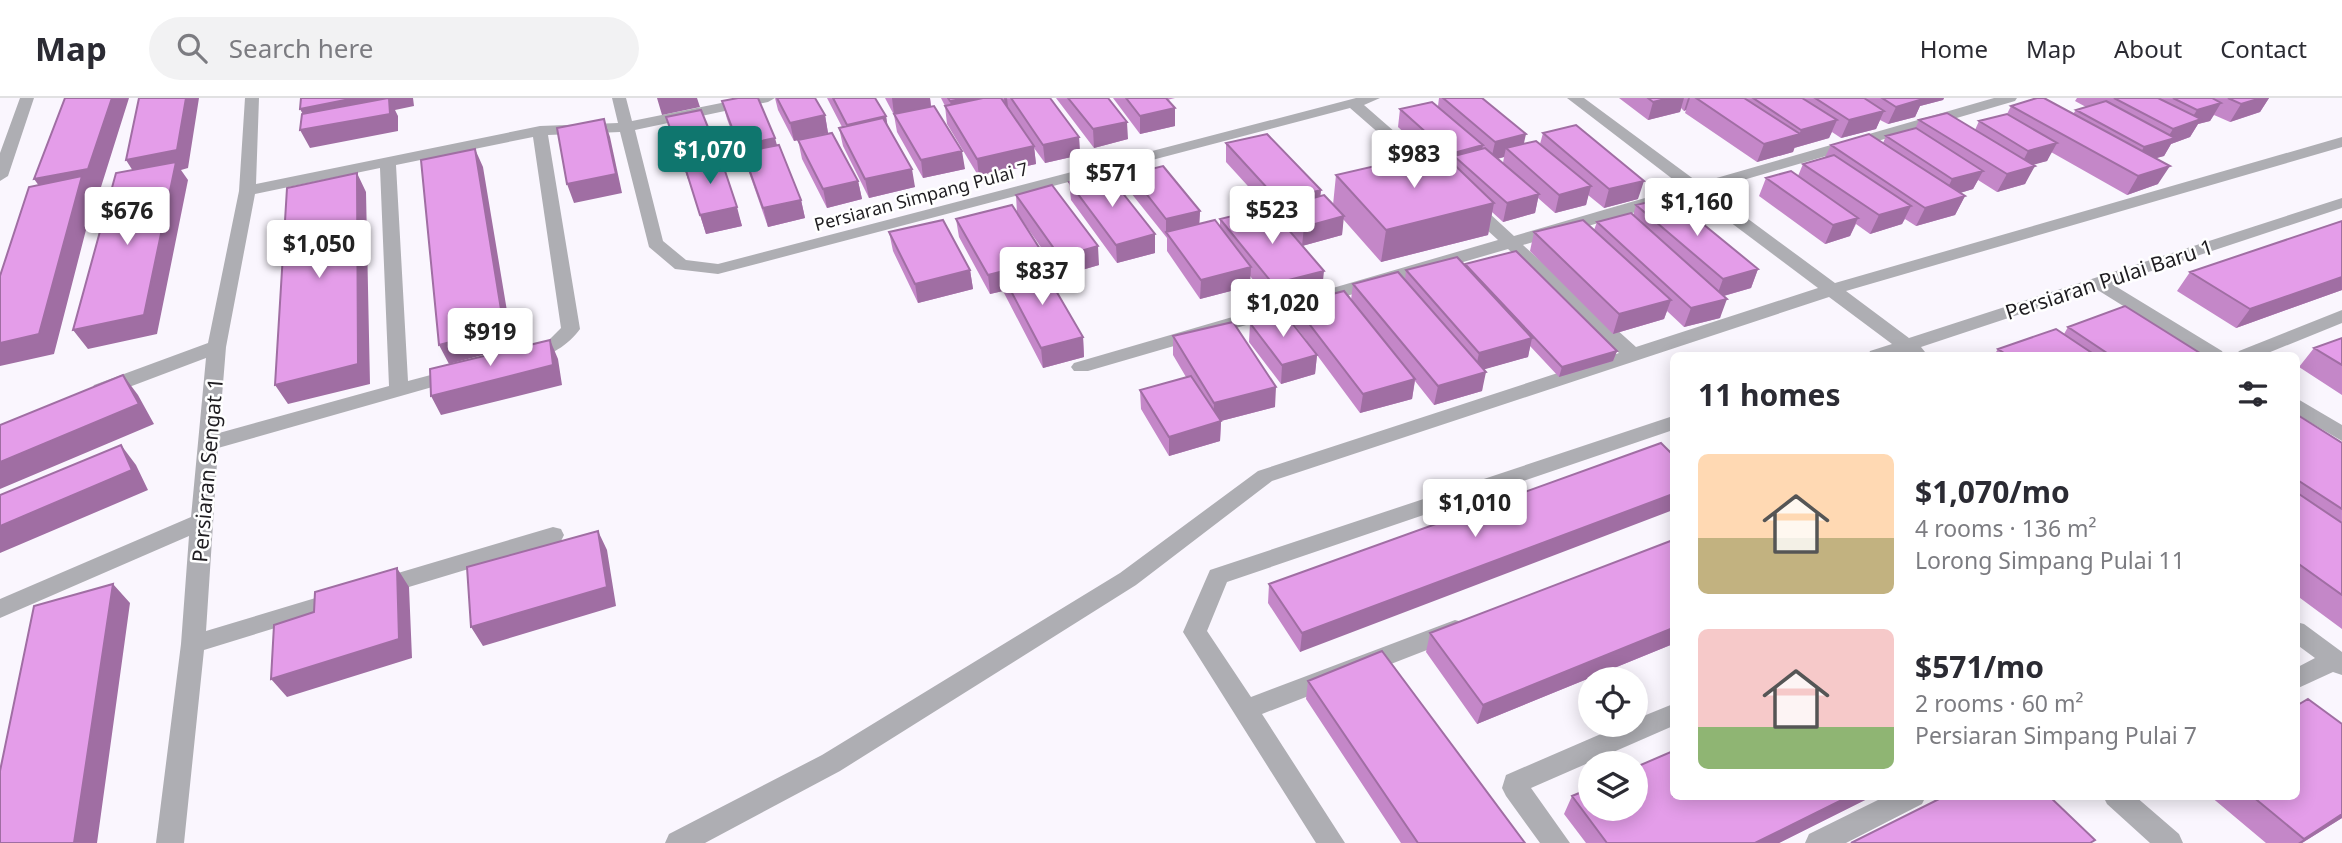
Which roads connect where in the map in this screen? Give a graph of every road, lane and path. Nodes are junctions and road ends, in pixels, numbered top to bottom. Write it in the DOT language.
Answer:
graph roads {
  1 [pos="27,98"];
  2 [pos="252,98"];
  3 [pos="619,98"];
  4 [pos="768,98"];
  5 [pos="1373,98"];
  6 [pos="1574,98"];
  7 [pos="2010,98"];
  8 [pos="1353,103"];
  9 [pos="626,127"];
  10 [pos="540,131"];
  11 [pos="2342,142"];
  12 [pos="388,162"];
  13 [pos="0,176"];
  14 [pos="247,191"];
  15 [pos="1698,191"];
  16 [pos="2342,203"];
  17 [pos="1514,243"];
  18 [pos="2098,283"];
  19 [pos="1831,290"];
  20 [pos="2342,316"];
  21 [pos="217,347"];
  22 [pos="1913,350"];
  23 [pos="2210,352"];
  24 [pos="2253,352"];
  25 [pos="1633,355"];
  26 [pos="503,360"];
  27 [pos="477,368"];
  28 [pos="1081,368"];
  29 [pos="399,391"];
  30 [pos="77,399"];
  31 [pos="2300,408"];
  32 [pos="1670,424"];
  33 [pos="2342,434"];
  34 [pos="209,443"];
  35 [pos="201,523"];
  36 [pos="554,535"];
  37 [pos="0,609"];
  38 [pos="1478,620"];
  39 [pos="2300,634"];
  40 [pos="193,644"];
  41 [pos="2339,662"];
  42 [pos="2300,677"];
  43 [pos="1245,710"];
  44 [pos="1670,716"];
  45 [pos="1905,800"];
  46 [pos="2121,800"];
  47 [pos="170,843"];
  48 [pos="680,843"];
  49 [pos="1331,843"];
  50 [pos="1556,843"];
  51 [pos="1819,843"];
  52 [pos="2169,843"];
  1 -- 13 [label="street"];
  2 -- 14 [label="street, Persiaran Sengat 1"];
  3 -- 9 [label="street"];
  4 -- 9 [label="street"];
  5 -- 8 [label="street, Persiaran Simpang Pulai 7"];
  6 -- 15 [label="street"];
  7 -- 15 [label="street"];
  8 -- 9 [label="street, Persiaran Simpang Pulai 7"];
  8 -- 17 [label="street"];
  9 -- 10 [label="street"];
  10 -- 12 [label="street"];
  10 -- 26 [label="street"];
  11 -- 19 [label="street"];
  12 -- 14 [label="street"];
  12 -- 29 [label="street"];
  14 -- 21 [label="street, Persiaran Sengat 1"];
  15 -- 17 [label="street"];
  15 -- 19 [label="street"];
  16 -- 18 [label="street, Persiaran Pulai Baru 1"];
  17 -- 25 [label="street"];
  17 -- 28 [label="street"];
  18 -- 22 [label="street, Persiaran Pulai Baru 1"];
  18 -- 23 [label="street"];
  19 -- 22 [label="street"];
  19 -- 25 [label="street"];
  20 -- 24 [label="street"];
  21 -- 30 [label="street"];
  21 -- 34 [label="street, Persiaran Sengat 1"];
  25 -- 48 [label="street"];
  27 -- 29 [label="street"];
  29 -- 34 [label="street"];
  31 -- 33 [label="street"];
  32 -- 43 [label="street"];
  34 -- 35 [label="street, Persiaran Sengat 1"];
  35 -- 37 [label="street"];
  35 -- 40 [label="street, Persiaran Sengat 1"];
  36 -- 40 [label="street"];
  38 -- 43 [label="street"];
  39 -- 41 [label="street"];
  40 -- 47 [label="street, Persiaran Sengat 1"];
  41 -- 42 [label="street"];
  43 -- 49 [label="street"];
  44 -- 50 [label="street"];
  45 -- 51 [label="street"];
  46 -- 52 [label="street"];
}
